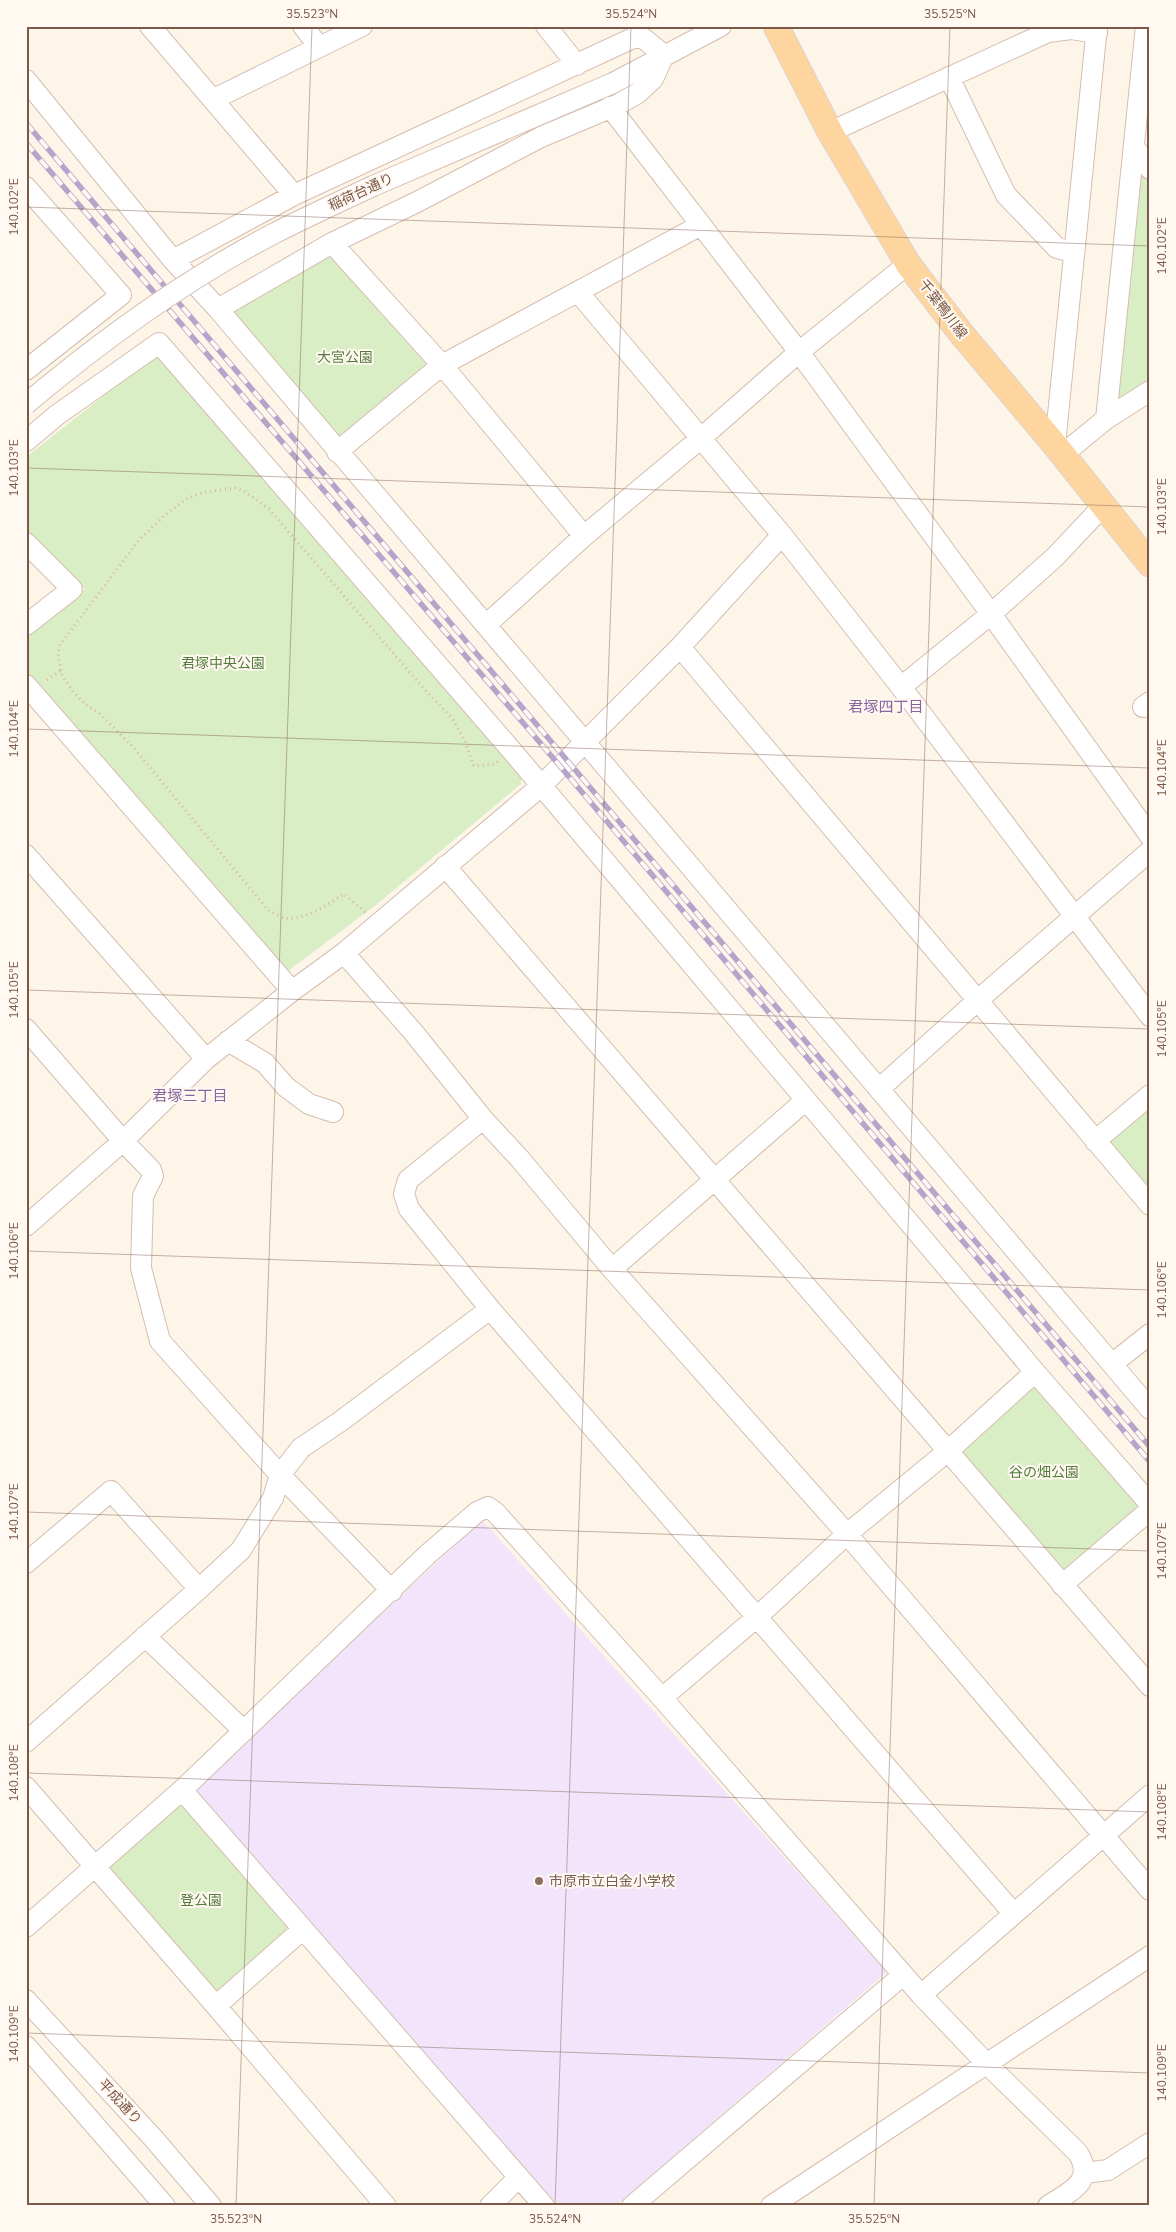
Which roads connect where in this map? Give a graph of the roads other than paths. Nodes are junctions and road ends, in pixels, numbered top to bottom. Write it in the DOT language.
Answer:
graph roads {
  1 [pos="150,26"];
  2 [pos="303,26"];
  3 [pos="362,26"];
  4 [pos="546,26"];
  5 [pos="721,26"];
  6 [pos="776,26"];
  7 [pos="1146,26"];
  8 [pos="1097,30"];
  9 [pos="319,47"];
  10 [pos="664,55"];
  11 [pos="577,65"];
  12 [pos="949,77"];
  13 [pos="26,80"];
  14 [pos="214,99"];
  15 [pos="610,107"];
  16 [pos="830,132"];
  17 [pos="1135,148"];
  18 [pos="1150,169"];
  19 [pos="294,195"];
  20 [pos="29,196"];
  21 [pos="701,225"];
  22 [pos="332,243"];
  23 [pos="1074,252"];
  24 [pos="173,260"];
  25 [pos="908,264"];
  26 [pos="578,292"];
  27 [pos="218,309"];
  28 [pos="799,352"];
  29 [pos="442,365"];
  30 [pos="26,370"];
  31 [pos="1150,391"];
  32 [pos="26,404"];
  33 [pos="1106,419"];
  34 [pos="700,439"];
  35 [pos="26,440"];
  36 [pos="1059,450"];
  37 [pos="337,452"];
  38 [pos="1103,506"];
  39 [pos="782,535"];
  40 [pos="584,536"];
  41 [pos="26,543"];
  42 [pos="1150,564"];
  43 [pos="991,614"];
  44 [pos="486,625"];
  45 [pos="26,626"];
  46 [pos="680,647"];
  47 [pos="26,684"];
  48 [pos="901,687"];
  49 [pos="586,742"];
  50 [pos="541,786"];
  51 [pos="1150,836"];
  52 [pos="1150,851"];
  53 [pos="26,855"];
  54 [pos="446,866"];
  55 [pos="1075,916"];
  56 [pos="344,953"];
  57 [pos="292,990"];
  58 [pos="978,1000"];
  59 [pos="1150,1016"];
  60 [pos="26,1030"];
  61 [pos="228,1041"];
  62 [pos="206,1059"];
  63 [pos="879,1088"];
  64 [pos="1150,1095"];
  65 [pos="806,1100"];
  66 [pos="334,1112"];
  67 [pos="483,1118"];
  68 [pos="123,1141"];
  69 [pos="1095,1141"];
  70 [pos="714,1178"];
  71 [pos="1150,1205"];
  72 [pos="29,1217"];
  73 [pos="612,1269"];
  74 [pos="490,1309"];
  75 [pos="1150,1334"];
  76 [pos="1112,1364"];
  77 [pos="1036,1372"];
  78 [pos="1150,1409"];
  79 [pos="948,1451"];
  80 [pos="280,1475"];
  81 [pos="1150,1504"];
  82 [pos="1150,1510"];
  83 [pos="847,1534"];
  84 [pos="26,1563"];
  85 [pos="1062,1585"];
  86 [pos="199,1589"];
  87 [pos="392,1591"];
  88 [pos="757,1617"];
  89 [pos="145,1636"];
  90 [pos="1150,1686"];
  91 [pos="662,1698"];
  92 [pos="244,1731"];
  93 [pos="26,1742"];
  94 [pos="26,1787"];
  95 [pos="182,1790"];
  96 [pos="1150,1795"];
  97 [pos="1105,1835"];
  98 [pos="95,1866"];
  99 [pos="1150,1890"];
  100 [pos="1014,1914"];
  101 [pos="26,1927"];
  102 [pos="303,1929"];
  103 [pos="1150,1956"];
  104 [pos="903,1975"];
  105 [pos="920,1995"];
  106 [pos="26,2000"];
  107 [pos="216,2006"];
  108 [pos="26,2046"];
  109 [pos="986,2063"];
  110 [pos="1150,2143"];
  111 [pos="1085,2173"];
  112 [pos="519,2177"];
  113 [pos="165,2206"];
  114 [pos="211,2206"];
  115 [pos="386,2206"];
  116 [pos="490,2206"];
  117 [pos="544,2206"];
  118 [pos="632,2206"];
  119 [pos="771,2206"];
  120 [pos="1048,2206"];
  1 -- 14 [label="street"];
  2 -- 9 [label="street"];
  3 -- 9 [label="street"];
  4 -- 11 [label="street"];
  5 -- 10 [label="street, 稲荷台通り"];
  6 -- 16 [label="main road, 千葉鴨川線"];
  7 -- 17 [label="street"];
  8 -- 12 [label="street"];
  8 -- 23 [label="street"];
  9 -- 14 [label="street"];
  10 -- 11 [label="street"];
  10 -- 15 [label="street"];
  10 -- 32 [label="street, 稲荷台通り, bridge"];
  11 -- 19 [label="street"];
  12 -- 16 [label="street"];
  12 -- 23 [label="street"];
  13 -- 24 [label="street"];
  14 -- 19 [label="street"];
  15 -- 21 [label="street"];
  15 -- 22 [label="street"];
  16 -- 25 [label="main road, 千葉鴨川線"];
  17 -- 18 [label="street"];
  17 -- 33 [label="street"];
  19 -- 24 [label="street"];
  20 -- 30 [label="street"];
  21 -- 26 [label="street"];
  21 -- 28 [label="street"];
  22 -- 27 [label="street"];
  22 -- 29 [label="street"];
  23 -- 36 [label="street"];
  24 -- 27 [label="street"];
  25 -- 28 [label="street"];
  25 -- 36 [label="main road, 千葉鴨川線"];
  26 -- 29 [label="street"];
  26 -- 34 [label="street"];
  27 -- 37 [label="street"];
  28 -- 34 [label="street"];
  28 -- 43 [label="street"];
  29 -- 37 [label="street"];
  29 -- 40 [label="street"];
  31 -- 33 [label="street"];
  33 -- 36 [label="street"];
  34 -- 39 [label="street"];
  34 -- 40 [label="street"];
  35 -- 50 [label="street"];
  36 -- 38 [label="main road, 千葉鴨川線"];
  37 -- 44 [label="street"];
  38 -- 42 [label="main road, 千葉鴨川線"];
  38 -- 43 [label="street"];
  39 -- 46 [label="street"];
  39 -- 48 [label="street"];
  40 -- 44 [label="street"];
  41 -- 45 [label="street"];
  43 -- 48 [label="street"];
  43 -- 51 [label="street"];
  44 -- 49 [label="street"];
  46 -- 49 [label="street"];
  46 -- 58 [label="street"];
  47 -- 57 [label="street"];
  48 -- 55 [label="street"];
  49 -- 50 [label="street"];
  49 -- 63 [label="street"];
  50 -- 54 [label="street"];
  50 -- 65 [label="street"];
  52 -- 55 [label="street"];
  53 -- 62 [label="street"];
  54 -- 56 [label="street"];
  54 -- 70 [label="street"];
  55 -- 58 [label="street"];
  55 -- 59 [label="street"];
  56 -- 57 [label="street"];
  56 -- 67 [label="street"];
  57 -- 61 [label="street"];
  58 -- 63 [label="street"];
  58 -- 69 [label="street"];
  60 -- 68 [label="street"];
  61 -- 62 [label="street"];
  61 -- 66 [label="street"];
  62 -- 68 [label="street"];
  63 -- 76 [label="street"];
  64 -- 69 [label="street"];
  65 -- 70 [label="street"];
  65 -- 77 [label="street"];
  67 -- 73 [label="street"];
  67 -- 74 [label="street"];
  68 -- 72 [label="street"];
  68 -- 80 [label="street"];
  69 -- 71 [label="street"];
  70 -- 73 [label="street"];
  70 -- 79 [label="street"];
  73 -- 83 [label="street"];
  74 -- 80 [label="street"];
  74 -- 88 [label="street"];
  75 -- 76 [label="street"];
  76 -- 78 [label="street"];
  77 -- 79 [label="street"];
  77 -- 81 [label="street"];
  79 -- 83 [label="street"];
  79 -- 85 [label="street"];
  80 -- 86 [label="street"];
  80 -- 87 [label="street"];
  82 -- 85 [label="street"];
  83 -- 88 [label="street"];
  83 -- 97 [label="street"];
  84 -- 86 [label="street"];
  85 -- 90 [label="street"];
  86 -- 89 [label="street"];
  87 -- 91 [label="street"];
  87 -- 92 [label="street"];
  88 -- 91 [label="street"];
  88 -- 100 [label="street"];
  89 -- 92 [label="street"];
  89 -- 93 [label="street"];
  91 -- 104 [label="street"];
  92 -- 95 [label="street"];
  94 -- 98 [label="street"];
  95 -- 98 [label="street"];
  95 -- 102 [label="street"];
  96 -- 97 [label="street"];
  97 -- 99 [label="street"];
  97 -- 100 [label="street"];
  98 -- 101 [label="street"];
  98 -- 107 [label="street"];
  100 -- 105 [label="street"];
  102 -- 107 [label="street"];
  102 -- 112 [label="street"];
  103 -- 109 [label="street"];
  104 -- 105 [label="street"];
  104 -- 118 [label="street"];
  105 -- 109 [label="street"];
  106 -- 114 [label="street, 平成通り"];
  107 -- 115 [label="street"];
  108 -- 113 [label="street"];
  109 -- 111 [label="street"];
  109 -- 119 [label="street"];
  110 -- 111 [label="street"];
  111 -- 120 [label="street"];
  112 -- 116 [label="street"];
  112 -- 117 [label="street"];
}
